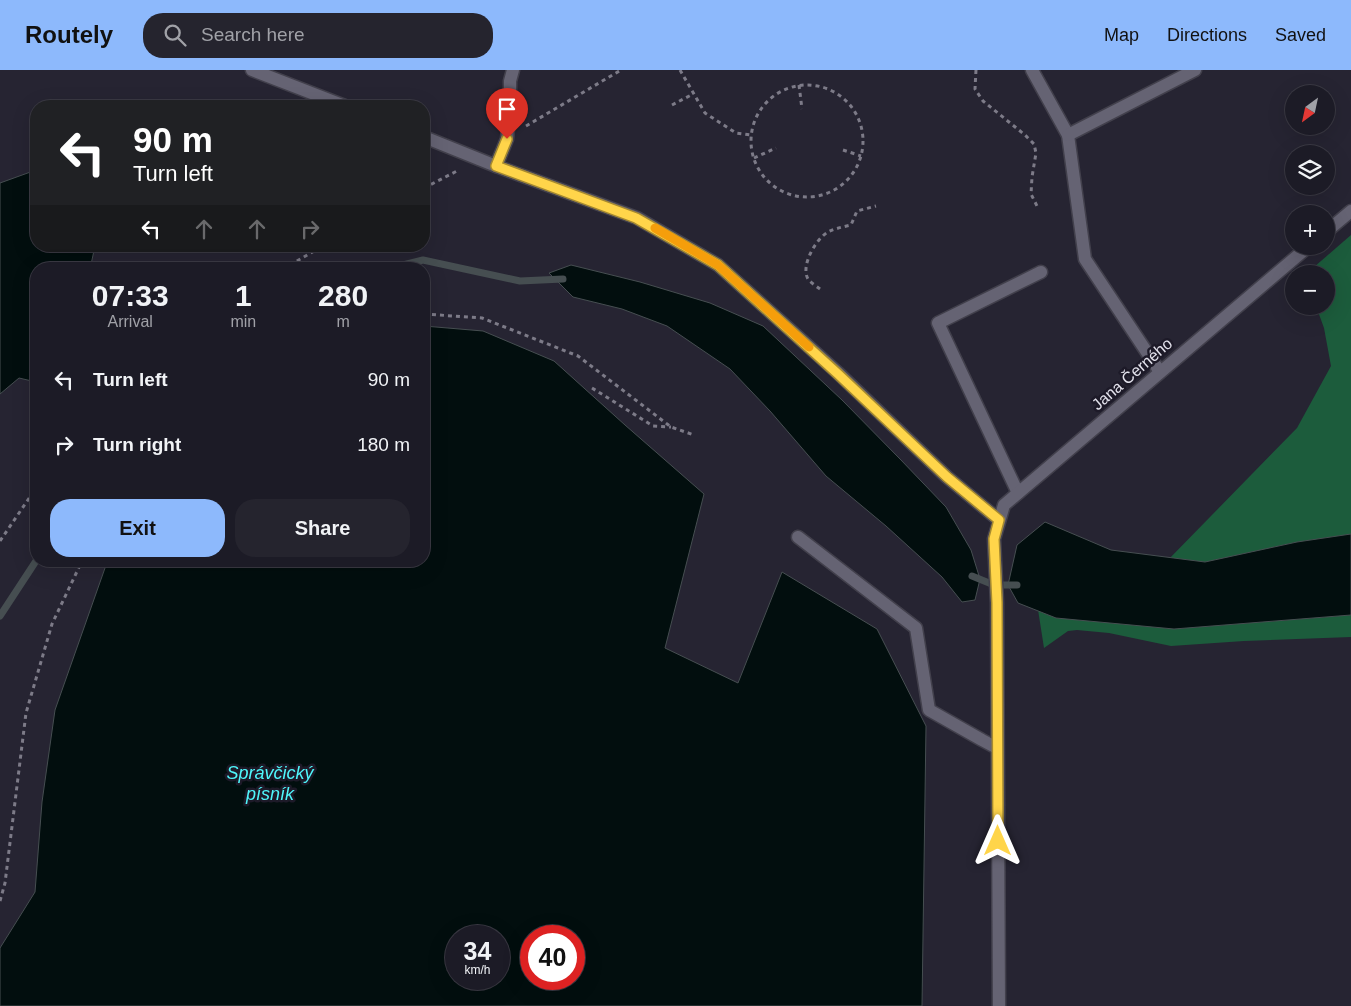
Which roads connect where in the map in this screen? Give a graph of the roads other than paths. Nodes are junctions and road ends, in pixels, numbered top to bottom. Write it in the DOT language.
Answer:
graph roads {
  1 [pos="252,70"];
  2 [pos="513,70"];
  3 [pos="1032,70"];
  4 [pos="1195,70"];
  5 [pos="330,100"];
  6 [pos="1068,135"];
  7 [pos="430,139"];
  8 [pos="496,166"];
  9 [pos="1351,211"];
  10 [pos="1335,224"];
  11 [pos="1298,255"];
  12 [pos="1041,272"];
  13 [pos="1160,372"];
  14 [pos="1018,493"];
  15 [pos="999,520"];
  16 [pos="798,537"];
  17 [pos="997,748"];
  18 [pos="999,1006"];
  1 -- 5 [label="street"];
  2 -- 8 [label="street"];
  3 -- 6 [label="street"];
  4 -- 6 [label="street"];
  6 -- 13 [label="street"];
  7 -- 8 [label="street"];
  8 -- 15 [label="street"];
  9 -- 10 [label="street"];
  11 -- 13 [label="street, Jana Černého"];
  12 -- 14 [label="street"];
  13 -- 14 [label="street, Jana Černého"];
  14 -- 15 [label="street, Jana Černého"];
  15 -- 17 [label="street, Jana Černého"];
  16 -- 17 [label="street"];
  17 -- 18 [label="street, Jana Černého"];
}
